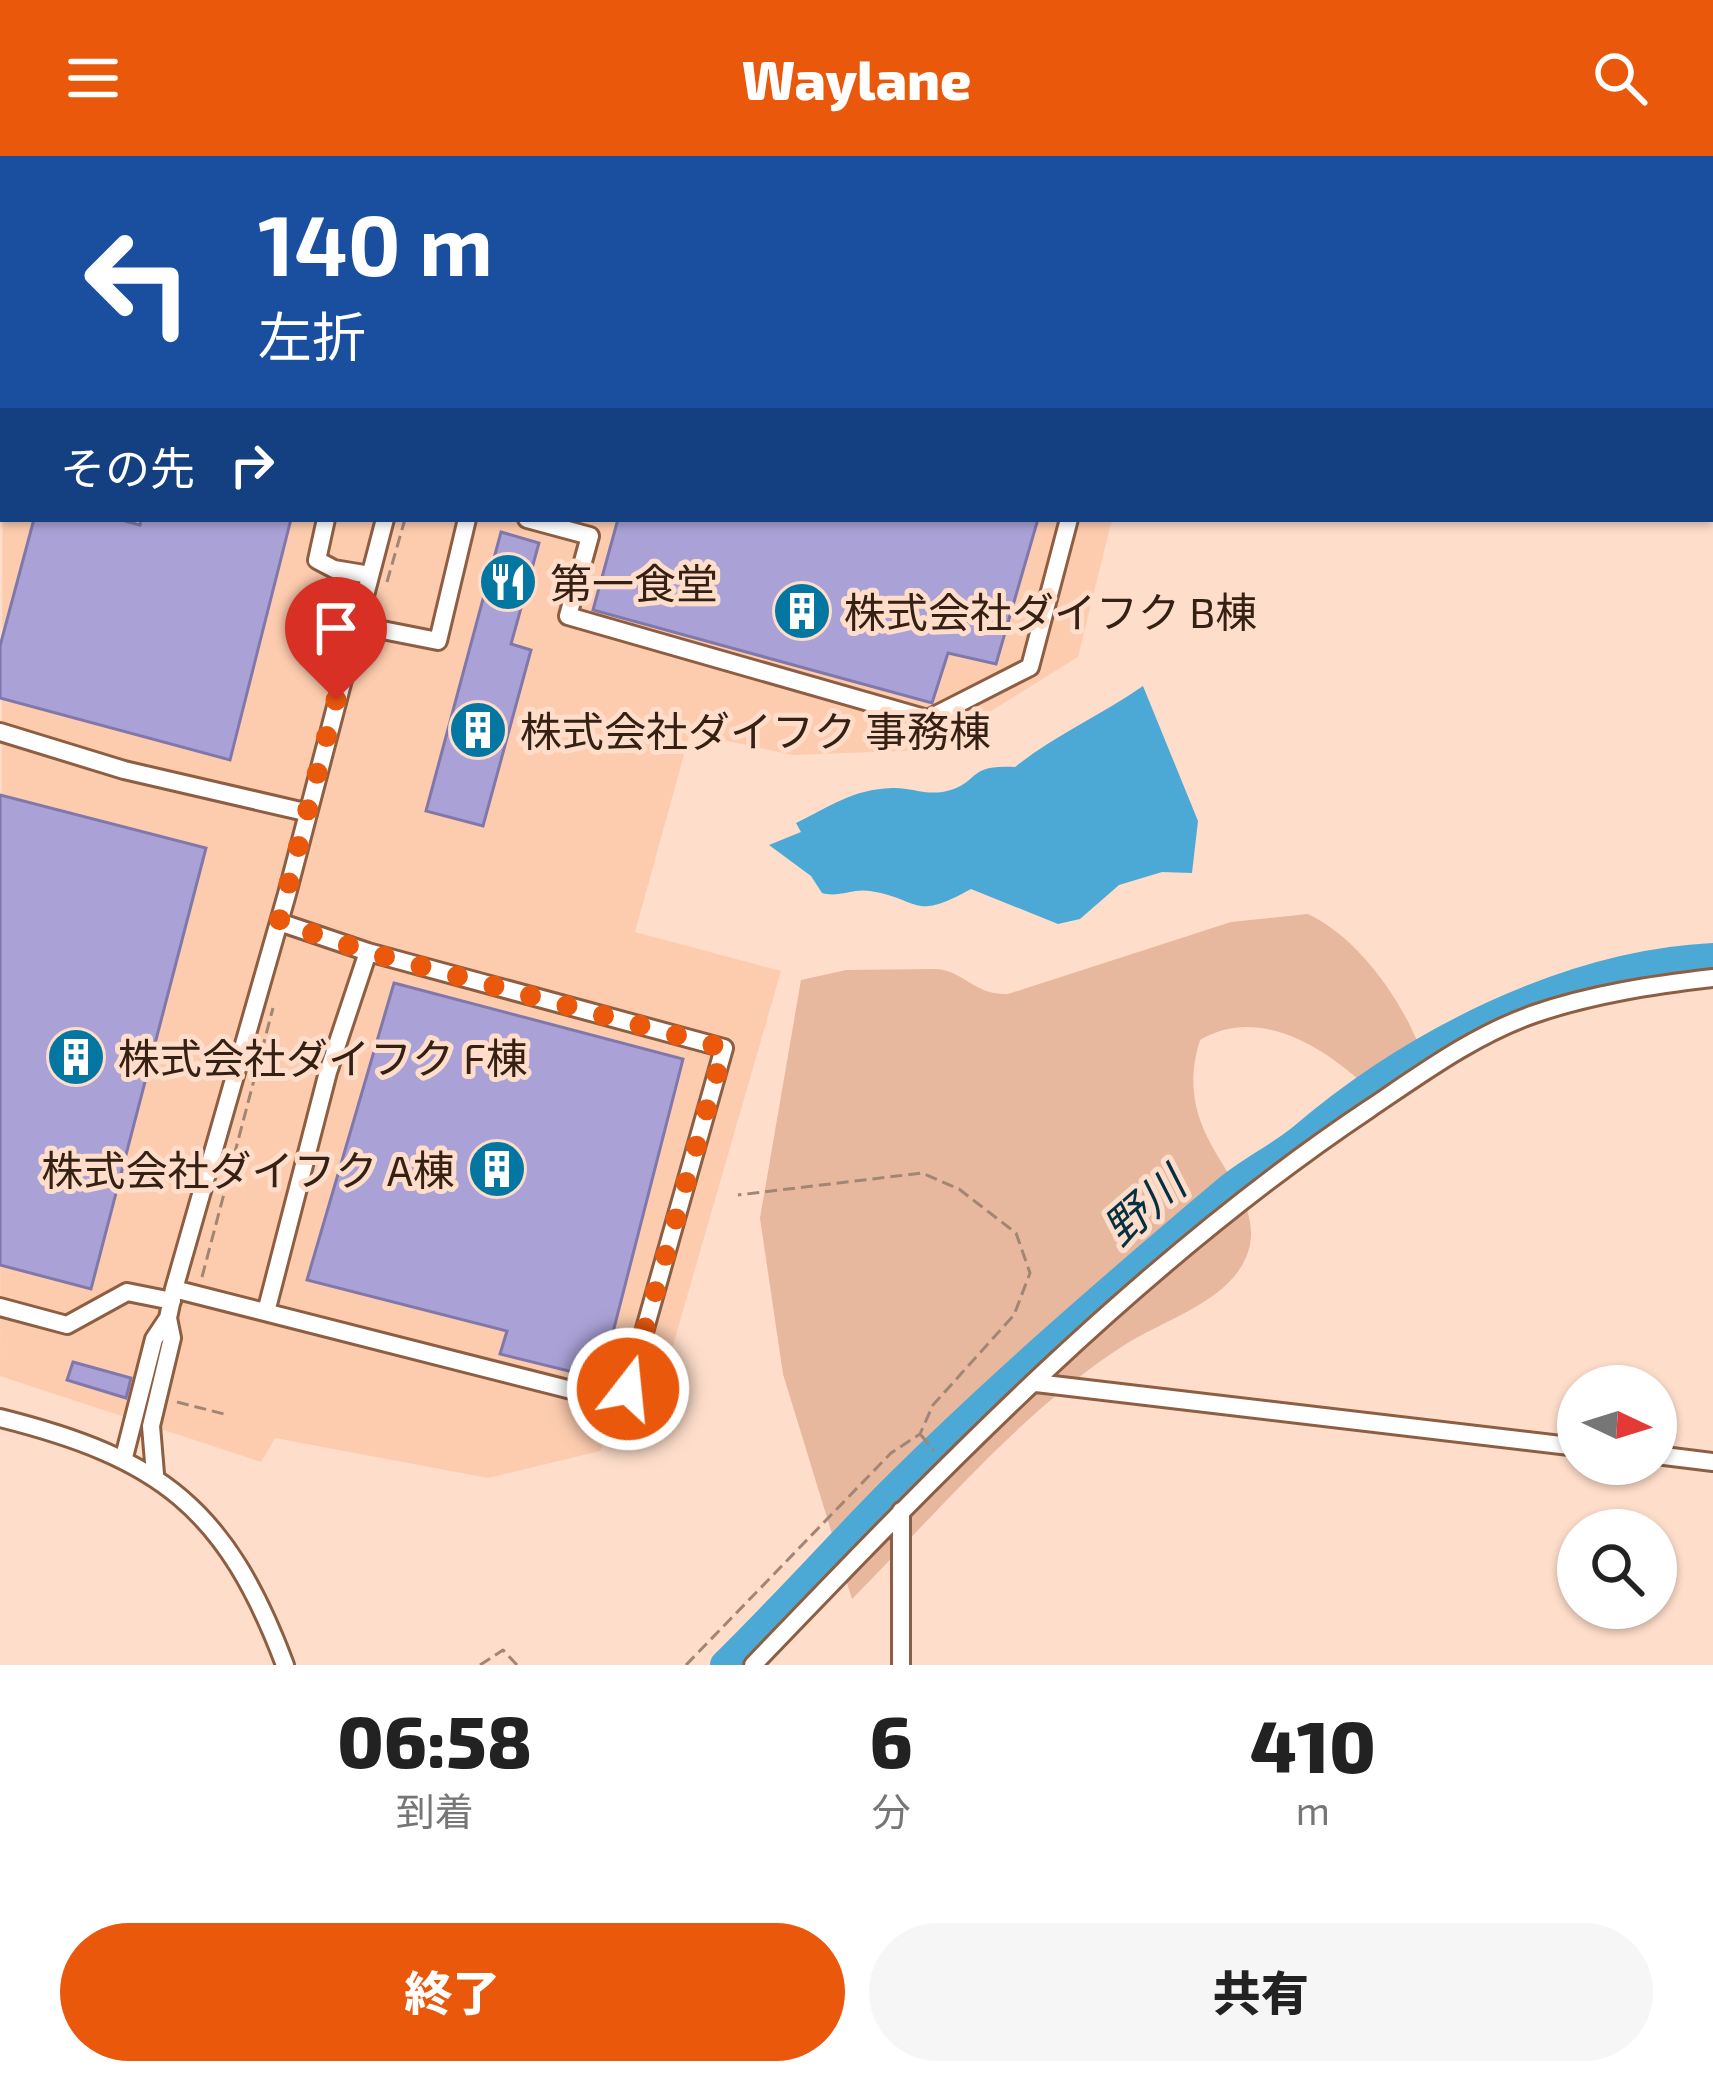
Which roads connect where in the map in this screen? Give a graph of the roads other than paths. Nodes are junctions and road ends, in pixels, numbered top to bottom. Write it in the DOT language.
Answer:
graph roads {
  1 [pos="325,522"];
  2 [pos="385,522"];
  3 [pos="466,522"];
  4 [pos="537,522"];
  5 [pos="1068,522"];
  6 [pos="370,575"];
  7 [pos="357,625"];
  8 [pos="0,733"];
  9 [pos="305,812"];
  10 [pos="279,922"];
  11 [pos="368,952"];
  12 [pos="1713,978"];
  13 [pos="172,1303"];
  14 [pos="0,1307"];
  15 [pos="266,1312"];
  16 [pos="1036,1383"];
  17 [pos="0,1418"];
  18 [pos="1557,1445"];
  19 [pos="124,1457"];
  20 [pos="1677,1458"];
  21 [pos="1713,1462"];
  22 [pos="155,1474"];
  23 [pos="901,1511"];
  24 [pos="285,1665"];
  25 [pos="753,1665"];
  26 [pos="901,1665"];
  1 -- 6 [label="street"];
  2 -- 6 [label="street"];
  3 -- 7 [label="street"];
  4 -- 5 [label="street"];
  6 -- 7 [label="street"];
  7 -- 9 [label="street"];
  8 -- 9 [label="street"];
  9 -- 10 [label="street"];
  10 -- 11 [label="street"];
  10 -- 13 [label="street"];
  11 -- 15 [label="street"];
  11 -- 15 [label="street"];
  12 -- 16 [label="street"];
  13 -- 14 [label="street"];
  13 -- 15 [label="street"];
  13 -- 19 [label="street"];
  13 -- 22 [label="street"];
  16 -- 18 [label="street"];
  16 -- 23 [label="street"];
  17 -- 19 [label="street"];
  19 -- 22 [label="street"];
  20 -- 21 [label="street"];
  22 -- 24 [label="street"];
  23 -- 25 [label="street"];
  23 -- 26 [label="street"];
}
